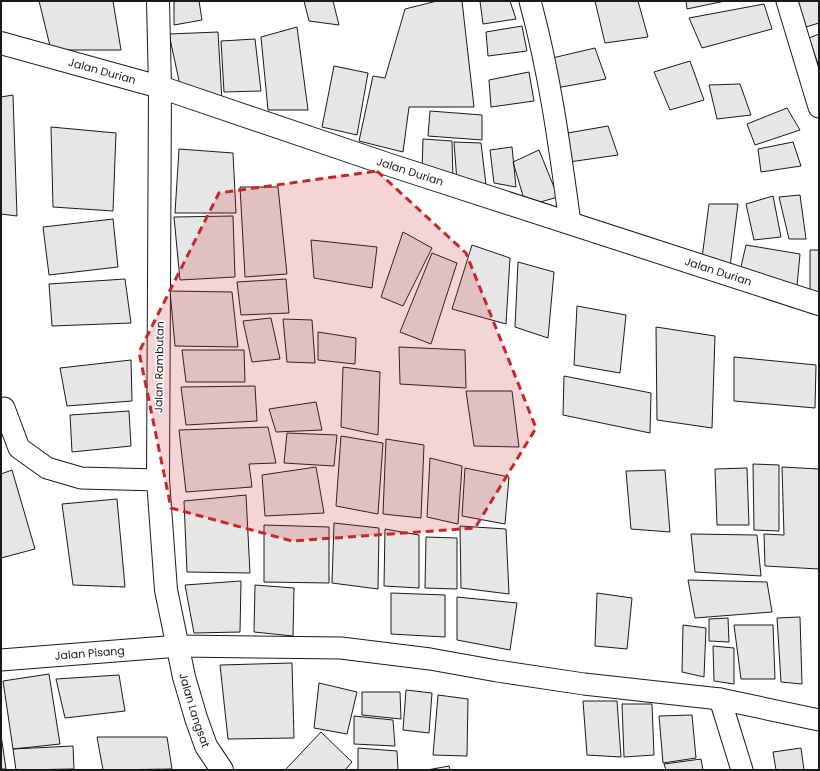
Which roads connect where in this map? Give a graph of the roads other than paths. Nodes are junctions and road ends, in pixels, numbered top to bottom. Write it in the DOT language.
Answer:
graph roads {
  1 [pos="158,1"];
  2 [pos="530,1"];
  3 [pos="787,1"];
  4 [pos="1,43"];
  5 [pos="160,87"];
  6 [pos="819,106"];
  7 [pos="570,223"];
  8 [pos="819,304"];
  9 [pos="4,408"];
  10 [pos="158,480"];
  11 [pos="179,646"];
  12 [pos="1,660"];
  13 [pos="720,699"];
  14 [pos="819,720"];
  15 [pos="222,770"];
  16 [pos="742,770"];
  1 -- 5 [label="street, Jalan Rambutan"];
  2 -- 7 [label="street"];
  3 -- 6 [label="street"];
  4 -- 5 [label="street, Jalan Durian"];
  5 -- 7 [label="street, Jalan Durian"];
  5 -- 10 [label="street, Jalan Rambutan"];
  7 -- 8 [label="street, Jalan Durian"];
  9 -- 10 [label="street"];
  10 -- 11 [label="street, Jalan Rambutan"];
  11 -- 12 [label="street, Jalan Pisang"];
  11 -- 13 [label="street, Jalan Pisang"];
  11 -- 15 [label="street, Jalan Langsat"];
  13 -- 14 [label="street, Jalan Pisang"];
  13 -- 16 [label="street"];
}
